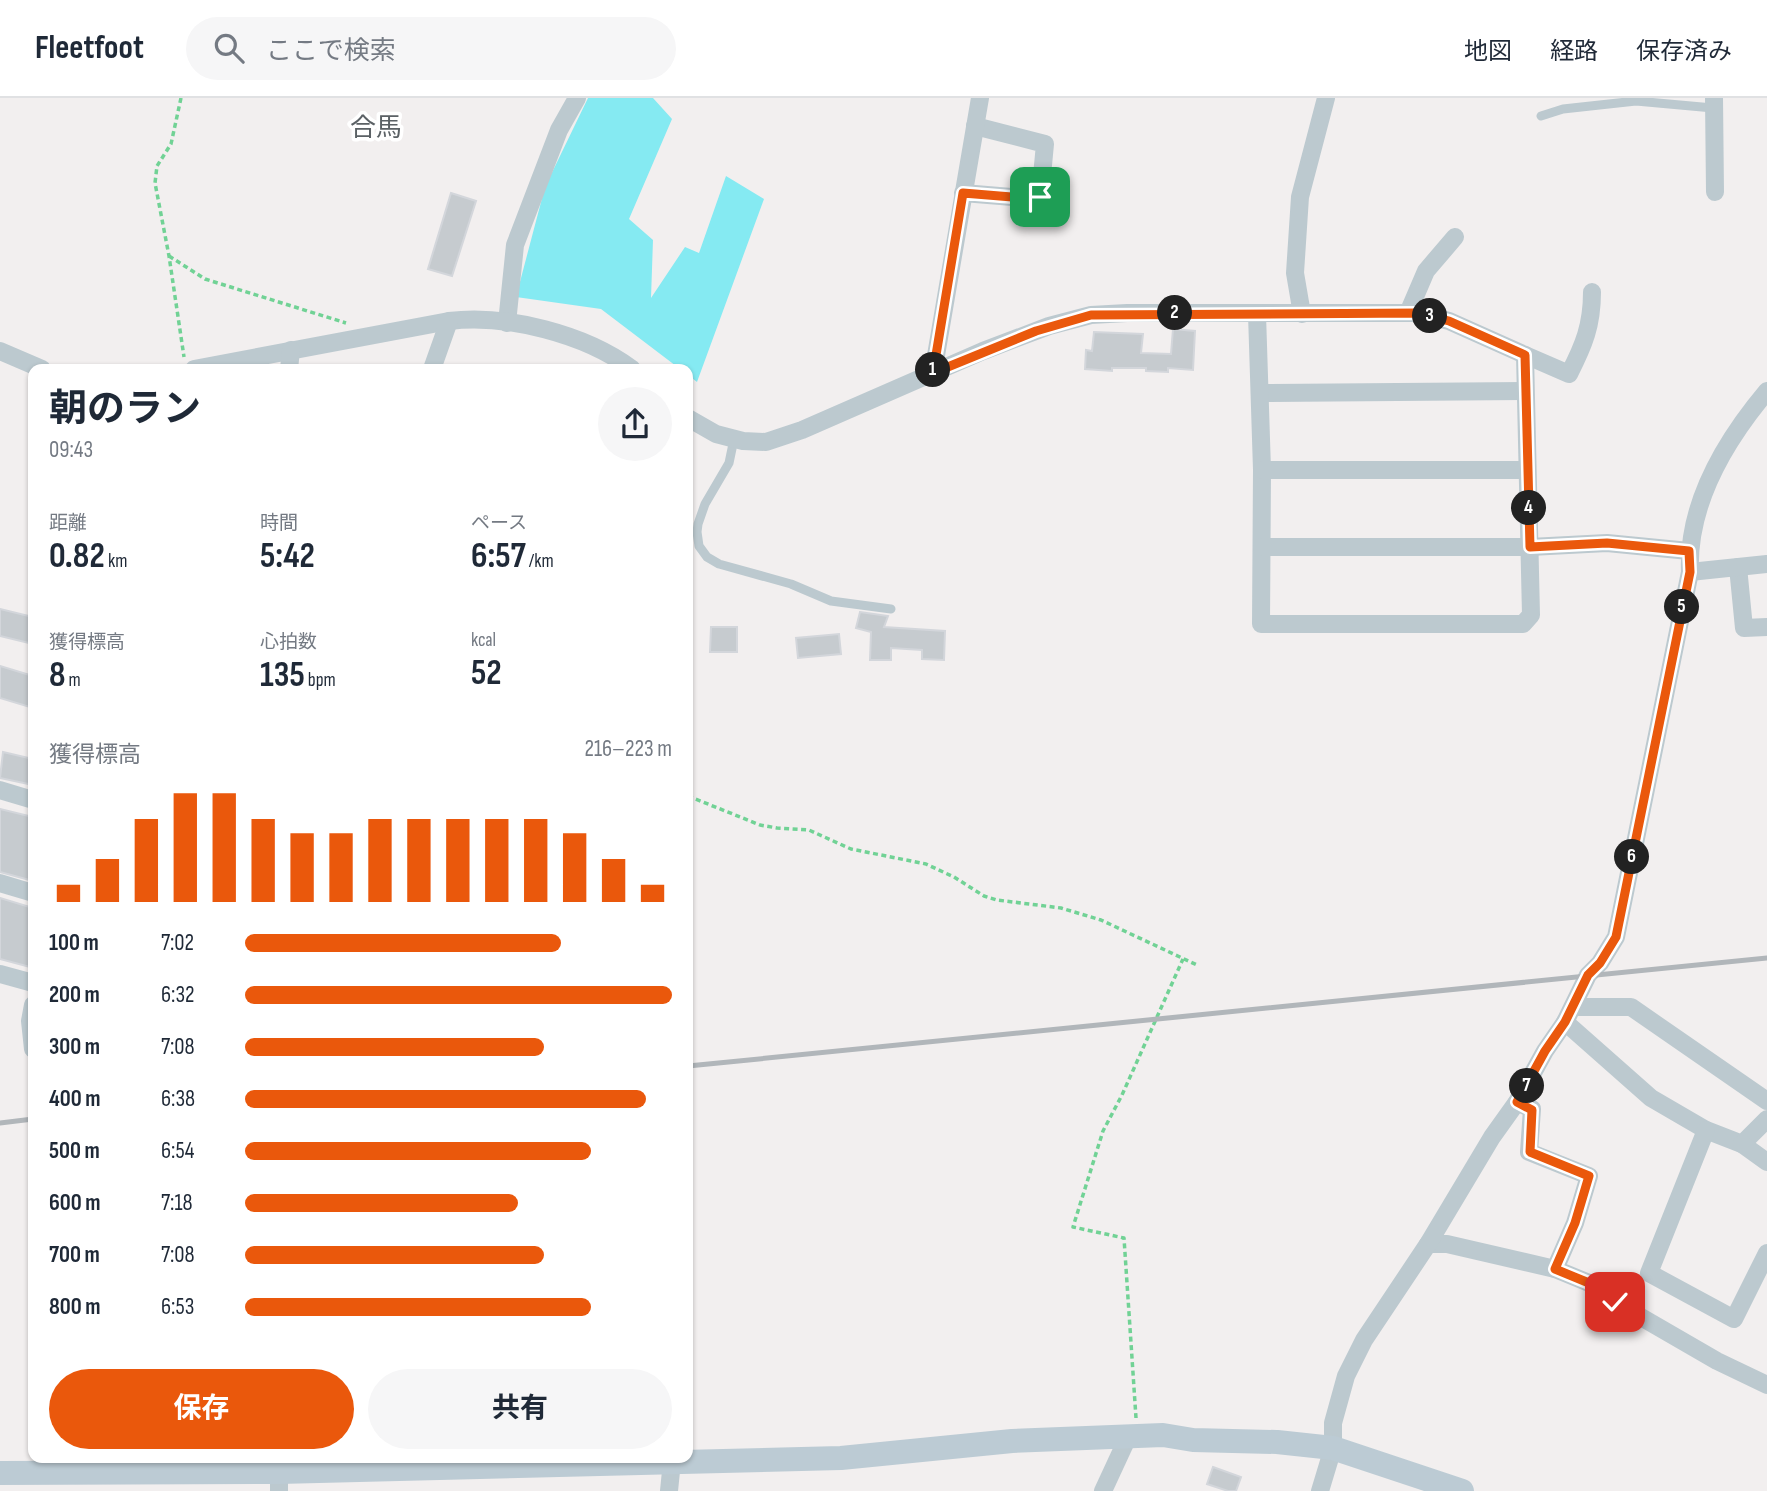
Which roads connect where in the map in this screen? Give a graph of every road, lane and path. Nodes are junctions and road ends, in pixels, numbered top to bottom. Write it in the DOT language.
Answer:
graph roads {
  1 [pos="181,98"];
  2 [pos="578,98"];
  3 [pos="980,98"];
  4 [pos="1326,98"];
  5 [pos="1714,103"];
  6 [pos="1541,117"];
  7 [pos="975,126"];
  8 [pos="1715,192"];
  9 [pos="963,193"];
  10 [pos="1455,237"];
  11 [pos="169,256"];
  12 [pos="1592,292"];
  13 [pos="1408,313"];
  14 [pos="1257,314"];
  15 [pos="1302,314"];
  16 [pos="449,321"];
  17 [pos="507,323"];
  18 [pos="382,333"];
  19 [pos="291,349"];
  20 [pos="0,351"];
  21 [pos="1525,355"];
  22 [pos="30,364"];
  23 [pos="190,364"];
  24 [pos="196,364"];
  25 [pos="290,364"];
  26 [pos="434,364"];
  27 [pos="625,364"];
  28 [pos="933,373"];
  29 [pos="1525,391"];
  30 [pos="1767,391"];
  31 [pos="1260,393"];
  32 [pos="693,421"];
  33 [pos="734,439"];
  34 [pos="1262,470"];
  35 [pos="1527,470"];
  36 [pos="1262,547"];
  37 [pos="1530,547"];
  38 [pos="1689,551"];
  39 [pos="1767,564"];
  40 [pos="1738,567"];
  41 [pos="1690,572"];
  42 [pos="891,609"];
  43 [pos="1767,627"];
  44 [pos="0,790"];
  45 [pos="28,798"];
  46 [pos="693,798"];
  47 [pos="0,883"];
  48 [pos="28,891"];
  49 [pos="1183,958"];
  50 [pos="1197,965"];
  51 [pos="0,974"];
  52 [pos="28,982"];
  53 [pos="1569,1015"];
  54 [pos="1767,1101"];
  55 [pos="1517,1102"];
  56 [pos="1767,1119"];
  57 [pos="1706,1130"];
  58 [pos="1742,1144"];
  59 [pos="1767,1162"];
  60 [pos="1428,1244"];
  61 [pos="1767,1253"];
  62 [pos="1555,1269"];
  63 [pos="1767,1385"];
  64 [pos="1128,1437"];
  65 [pos="1333,1448"];
  66 [pos="693,1461"];
  67 [pos="633,1463"];
  68 [pos="672,1463"];
  69 [pos="66,1465"];
  70 [pos="0,1473"];
  71 [pos="279,1481"];
  72 [pos="669,1491"];
  73 [pos="1103,1491"];
  74 [pos="1320,1491"];
  75 [pos="1462,1491"];
  1 -- 11 [label="path"];
  2 -- 17 [label="street"];
  3 -- 7 [label="street"];
  4 -- 15 [label="street"];
  5 -- 6 [label="lane"];
  5 -- 8 [label="street"];
  7 -- 9 [label="street"];
  7 -- 9 [label="street"];
  9 -- 28 [label="street"];
  10 -- 13 [label="street"];
  11 -- 18 [label="path"];
  11 -- 23 [label="path"];
  12 -- 21 [label="street"];
  13 -- 15 [label="street"];
  13 -- 21 [label="street"];
  14 -- 15 [label="street"];
  14 -- 28 [label="street"];
  14 -- 31 [label="street"];
  16 -- 17 [label="street"];
  16 -- 18 [label="street"];
  16 -- 26 [label="street"];
  17 -- 27 [label="street"];
  18 -- 19 [label="street"];
  19 -- 24 [label="street"];
  19 -- 25 [label="street"];
  20 -- 22 [label="street"];
  21 -- 29 [label="street"];
  28 -- 33 [label="street"];
  29 -- 31 [label="street"];
  29 -- 35 [label="street"];
  30 -- 38 [label="street"];
  31 -- 34 [label="street"];
  32 -- 33 [label="street"];
  33 -- 42 [label="lane"];
  34 -- 35 [label="street"];
  34 -- 36 [label="street"];
  35 -- 37 [label="street"];
  36 -- 37 [label="street"];
  36 -- 37 [label="street"];
  37 -- 38 [label="street"];
  38 -- 41 [label="street"];
  39 -- 40 [label="street"];
  40 -- 41 [label="street"];
  40 -- 43 [label="street"];
  41 -- 53 [label="street"];
  44 -- 45 [label="street"];
  46 -- 49 [label="path"];
  47 -- 48 [label="street"];
  49 -- 50 [label="path"];
  49 -- 64 [label="path"];
  51 -- 52 [label="street"];
  53 -- 54 [label="street"];
  53 -- 55 [label="street"];
  53 -- 57 [label="street"];
  55 -- 60 [label="street"];
  55 -- 62 [label="street"];
  56 -- 58 [label="street"];
  57 -- 58 [label="street"];
  57 -- 61 [label="street"];
  58 -- 59 [label="street"];
  60 -- 62 [label="street"];
  60 -- 65 [label="street"];
  62 -- 63 [label="street"];
  64 -- 65 [label="street"];
  64 -- 66 [label="street"];
  64 -- 73 [label="street"];
  65 -- 74 [label="street"];
  65 -- 75 [label="street"];
  67 -- 71 [label="street"];
  68 -- 72 [label="street"];
  69 -- 70 [label="street"];
  69 -- 71 [label="street"];
}
